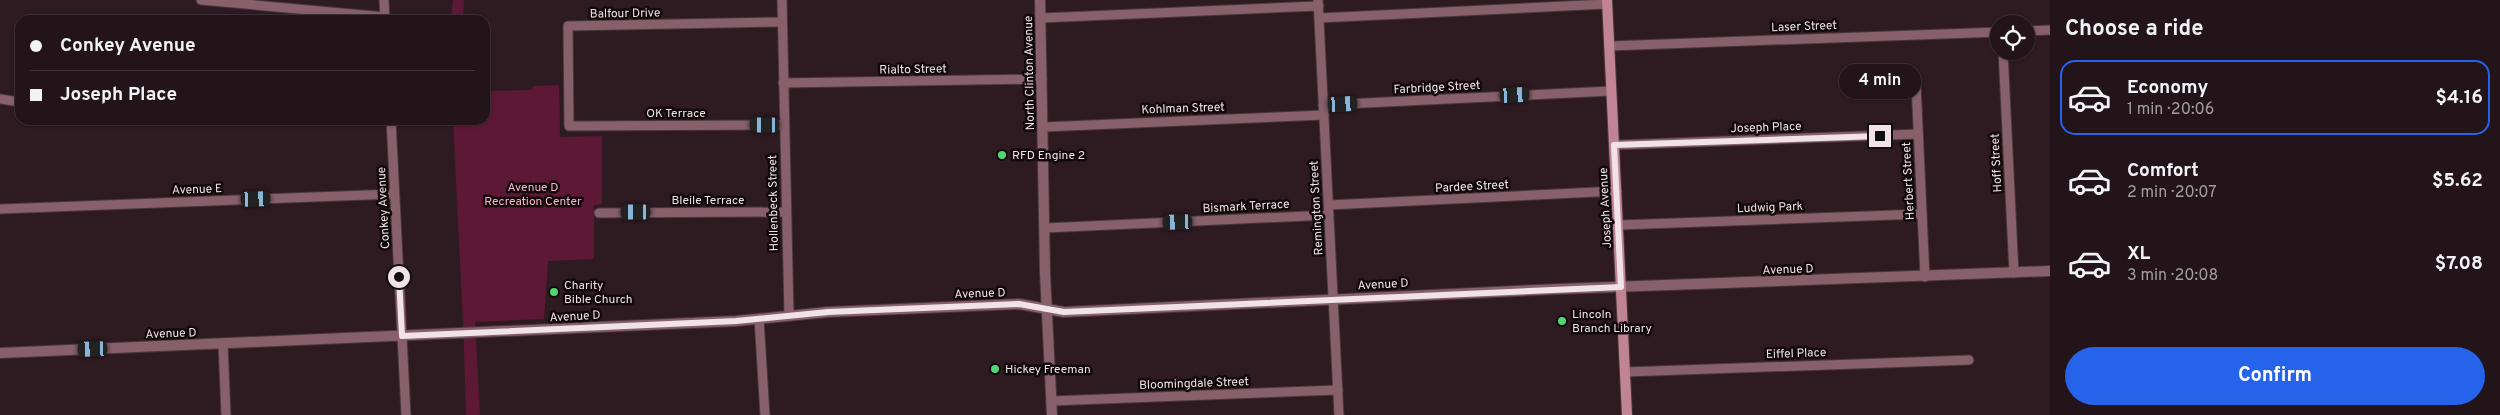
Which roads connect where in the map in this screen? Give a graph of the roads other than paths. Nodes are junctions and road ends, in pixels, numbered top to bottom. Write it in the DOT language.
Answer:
graph roads {
  1 [pos="202,0"];
  2 [pos="384,0"];
  3 [pos="782,0"];
  4 [pos="1040,0"];
  5 [pos="1607,2"];
  6 [pos="1318,3"];
  7 [pos="354,15"];
  8 [pos="385,15"];
  9 [pos="1041,18"];
  10 [pos="1319,18"];
  11 [pos="782,22"];
  12 [pos="2050,30"];
  13 [pos="2035,31"];
  14 [pos="1990,32"];
  15 [pos="1609,46"];
  16 [pos="2003,60"];
  17 [pos="1042,79"];
  18 [pos="784,83"];
  19 [pos="1916,84"];
  20 [pos="1611,91"];
  21 [pos="0,100"];
  22 [pos="15,102"];
  23 [pos="1324,105"];
  24 [pos="1324,115"];
  25 [pos="784,124"];
  26 [pos="391,125"];
  27 [pos="569,126"];
  28 [pos="1043,127"];
  29 [pos="1918,134"];
  30 [pos="1614,145"];
  31 [pos="1617,191"];
  32 [pos="394,194"];
  33 [pos="1329,205"];
  34 [pos="0,209"];
  35 [pos="599,212"];
  36 [pos="786,212"];
  37 [pos="1922,214"];
  38 [pos="1329,215"];
  39 [pos="1618,226"];
  40 [pos="1045,228"];
  41 [pos="2050,271"];
  42 [pos="2014,273"];
  43 [pos="1925,277"];
  44 [pos="1621,287"];
  45 [pos="1333,299"];
  46 [pos="1047,309"];
  47 [pos="789,315"];
  48 [pos="759,319"];
  49 [pos="402,336"];
  50 [pos="223,344"];
  51 [pos="0,353"];
  52 [pos="1969,360"];
  53 [pos="1625,372"];
  54 [pos="1338,390"];
  55 [pos="1051,401"];
  56 [pos="226,415"];
  57 [pos="406,415"];
  58 [pos="765,415"];
  59 [pos="1052,415"];
  60 [pos="1339,415"];
  61 [pos="1627,415"];
  1 -- 7 [label="street"];
  2 -- 8 [label="street"];
  3 -- 11 [label="street, Hollenbeck Street"];
  4 -- 9 [label="street, North Clinton Avenue"];
  5 -- 10 [label="street"];
  5 -- 15 [label="main road, Joseph Avenue"];
  6 -- 9 [label="street"];
  6 -- 10 [label="street, Remington Street"];
  9 -- 17 [label="street, North Clinton Avenue"];
  10 -- 23 [label="street, Remington Street"];
  11 -- 18 [label="street, Hollenbeck Street"];
  11 -- 27 [label="street, Balfour Drive"];
  12 -- 13 [label="street"];
  14 -- 15 [label="street, Laser Street"];
  15 -- 20 [label="main road, Joseph Avenue"];
  16 -- 42 [label="street, Hoff Street"];
  17 -- 18 [label="street, Rialto Street"];
  17 -- 28 [label="street, North Clinton Avenue"];
  18 -- 25 [label="street, Hollenbeck Street"];
  19 -- 29 [label="street, Herbert Street"];
  20 -- 23 [label="street, Farbridge Street"];
  20 -- 30 [label="main road, Joseph Avenue"];
  21 -- 22 [label="street"];
  23 -- 24 [label="street, Remington Street"];
  24 -- 28 [label="street, Kohlman Street"];
  24 -- 33 [label="street, Remington Street"];
  25 -- 27 [label="street, OK Terrace"];
  25 -- 36 [label="street, Hollenbeck Street"];
  26 -- 32 [label="street, Conkey Avenue"];
  28 -- 40 [label="street, North Clinton Avenue"];
  29 -- 30 [label="street, Joseph Place"];
  29 -- 37 [label="street, Herbert Street"];
  30 -- 31 [label="main road, Joseph Avenue"];
  31 -- 33 [label="street, Pardee Street"];
  31 -- 39 [label="main road, Joseph Avenue"];
  32 -- 34 [label="street, Avenue E"];
  32 -- 49 [label="street, Conkey Avenue"];
  33 -- 38 [label="street, Remington Street"];
  35 -- 36 [label="street, Bleile Terrace"];
  36 -- 47 [label="street, Hollenbeck Street"];
  37 -- 39 [label="street, Ludwig Park"];
  37 -- 43 [label="street, Herbert Street"];
  38 -- 40 [label="street, Bismark Terrace"];
  38 -- 45 [label="street, Remington Street"];
  39 -- 44 [label="main road, Joseph Avenue"];
  40 -- 46 [label="street, North Clinton Avenue"];
  41 -- 42 [label="street, Avenue D"];
  42 -- 43 [label="street, Avenue D"];
  43 -- 44 [label="street, Avenue D"];
  44 -- 45 [label="street, Avenue D"];
  44 -- 53 [label="main road, Joseph Avenue"];
  45 -- 46 [label="street, Avenue D"];
  45 -- 54 [label="street, Remington Street"];
  46 -- 47 [label="street, Avenue D"];
  46 -- 55 [label="street, North Clinton Avenue"];
  47 -- 48 [label="street, Avenue D"];
  48 -- 49 [label="street, Avenue D"];
  48 -- 58 [label="street"];
  49 -- 50 [label="street, Avenue D"];
  49 -- 57 [label="street, Conkey Avenue"];
  50 -- 51 [label="street, Avenue D"];
  50 -- 56 [label="street"];
  52 -- 53 [label="street, Eiffel Place"];
  53 -- 61 [label="main road, Joseph Avenue"];
  54 -- 55 [label="street, Bloomingdale Street"];
  54 -- 60 [label="street, Remington Street"];
  55 -- 59 [label="street, North Clinton Avenue"];
}
